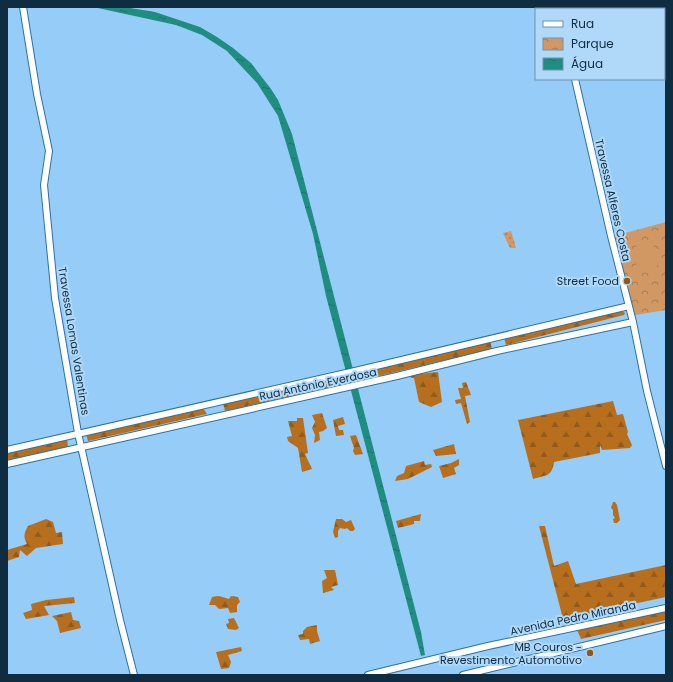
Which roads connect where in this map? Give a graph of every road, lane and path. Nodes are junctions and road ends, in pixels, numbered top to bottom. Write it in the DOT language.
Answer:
graph roads {
  1 [pos="23,7"];
  2 [pos="575,80"];
  3 [pos="629,306"];
  4 [pos="633,322"];
  5 [pos="78,433"];
  6 [pos="81,447"];
  7 [pos="7,450"];
  8 [pos="7,464"];
  9 [pos="666,466"];
  10 [pos="666,608"];
  11 [pos="666,626"];
  12 [pos="134,675"];
  13 [pos="368,675"];
  14 [pos="463,675"];
  1 -- 5 [label="street, Travessa Lomas Valentinas"];
  2 -- 3 [label="street, Travessa Alferes Costa"];
  3 -- 4 [label="street, Travessa Alferes Costa"];
  3 -- 5 [label="street, Rua Antônio Everdosa"];
  4 -- 6 [label="street, Rua Antônio Everdosa"];
  4 -- 9 [label="street, Travessa Alferes Costa"];
  5 -- 6 [label="street, Travessa Lomas Valentinas"];
  5 -- 7 [label="street, Rua Antônio Everdosa"];
  6 -- 8 [label="street, Rua Antônio Everdosa"];
  6 -- 12 [label="street, Travessa Lomas Valentinas"];
  10 -- 13 [label="street, Avenida Pedro Miranda"];
  11 -- 14 [label="street"];
}
